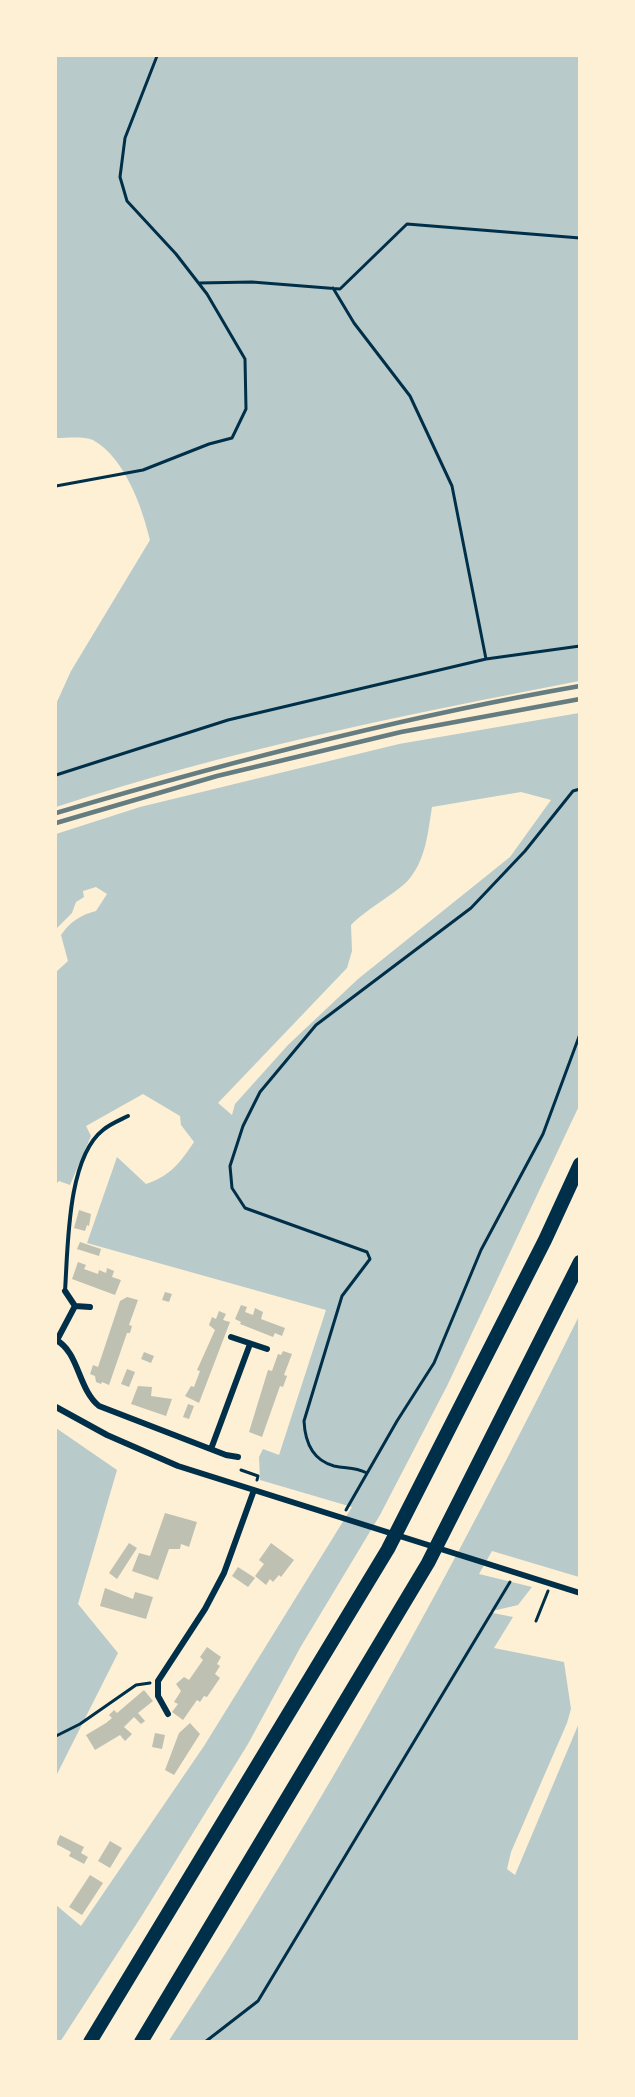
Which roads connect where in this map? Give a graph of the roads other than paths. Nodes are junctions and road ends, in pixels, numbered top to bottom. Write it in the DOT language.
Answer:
graph roads {
  1 [pos="128,1116"];
  2 [pos="579,1164"];
  3 [pos="579,1262"];
  4 [pos="65,1291"];
  5 [pos="75,1306"];
  6 [pos="90,1307"];
  7 [pos="231,1337"];
  8 [pos="56,1340"];
  9 [pos="250,1344"];
  10 [pos="267,1349"];
  11 [pos="56,1407"];
  12 [pos="211,1449"];
  13 [pos="238,1456"];
  14 [pos="254,1490"];
  15 [pos="579,1593"];
  16 [pos="168,1714"];
  17 [pos="90,2042"];
  18 [pos="141,2042"];
  1 -- 4 [label="lane"];
  2 -- 17 [label="highway"];
  3 -- 18 [label="highway"];
  4 -- 5 [label="street"];
  5 -- 6 [label="street"];
  5 -- 8 [label="street"];
  7 -- 9 [label="street"];
  8 -- 12 [label="street"];
  9 -- 10 [label="street"];
  9 -- 12 [label="street"];
  11 -- 14 [label="street"];
  12 -- 13 [label="street"];
  14 -- 15 [label="street"];
  14 -- 16 [label="street"];
}
